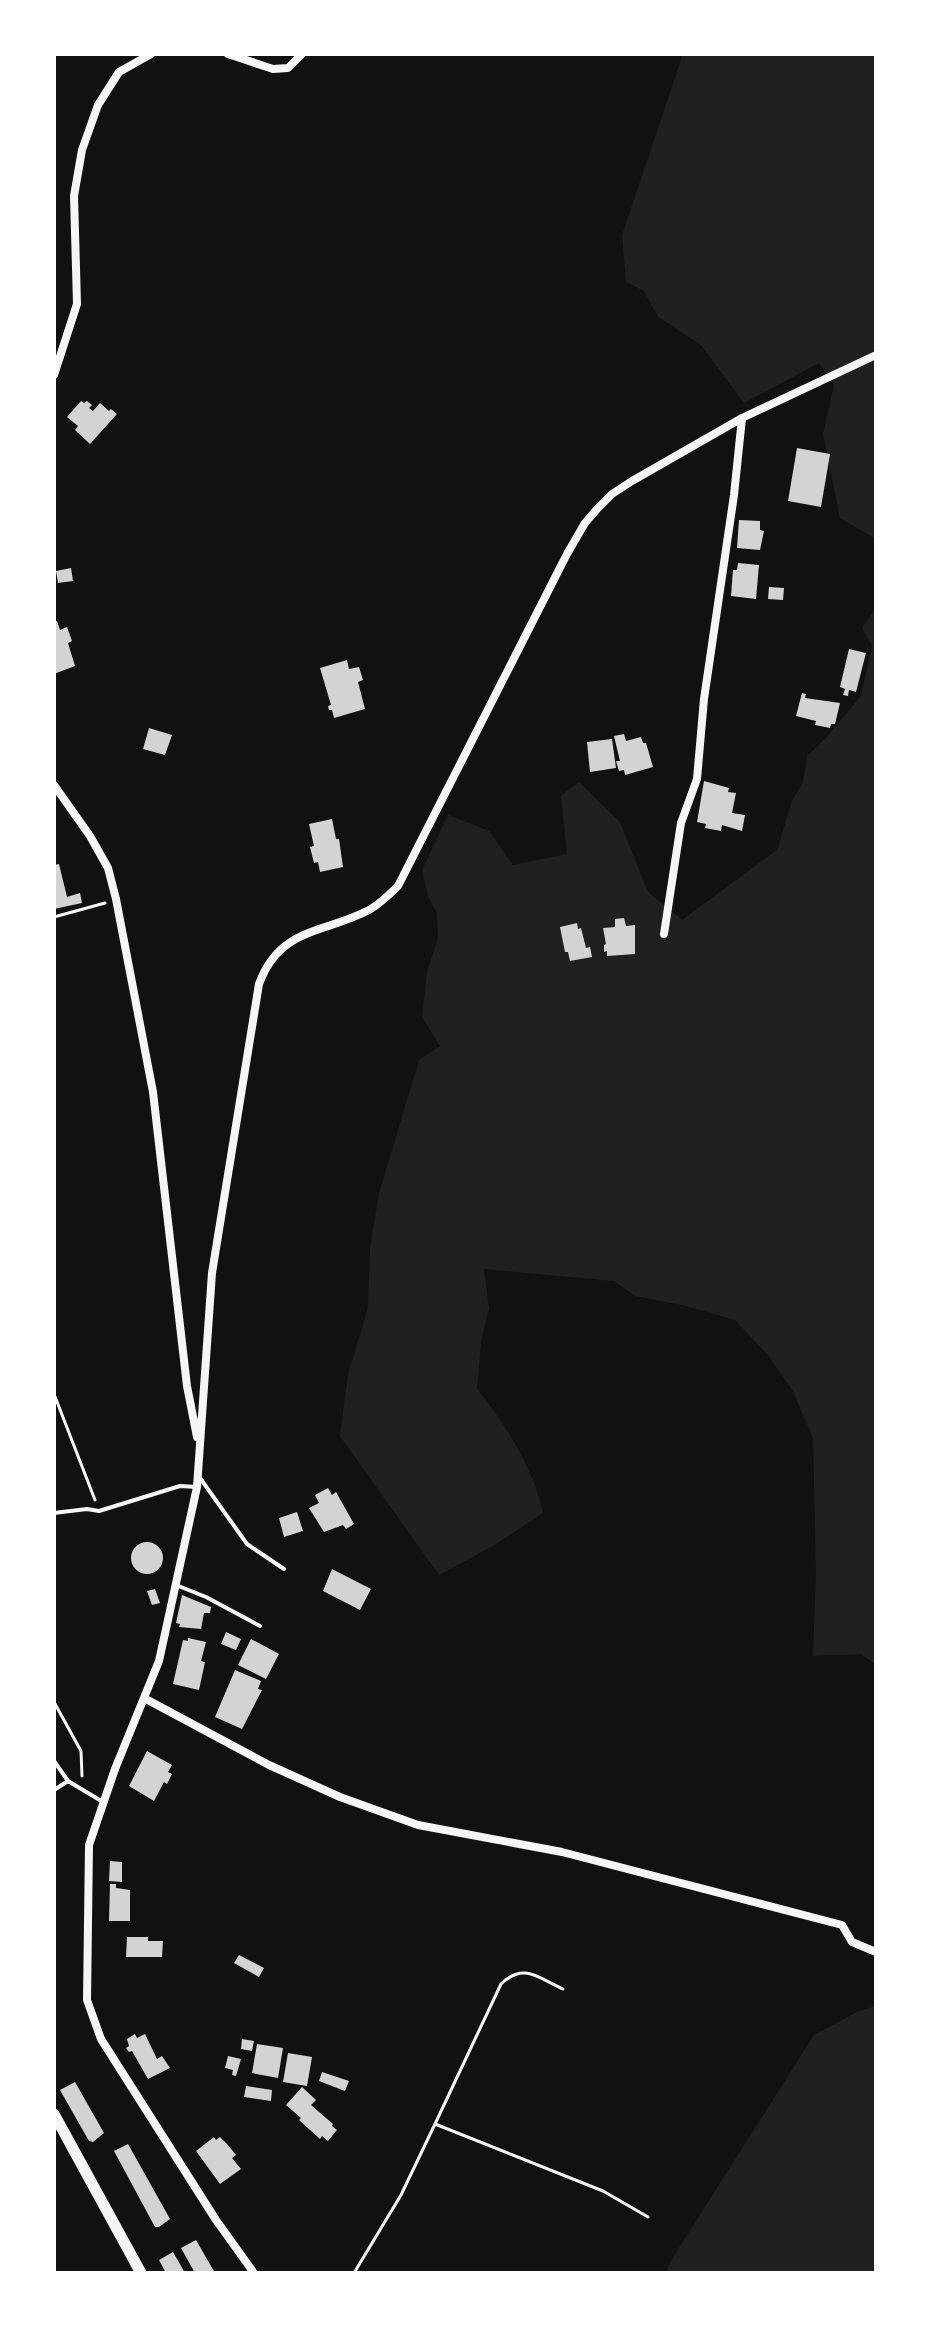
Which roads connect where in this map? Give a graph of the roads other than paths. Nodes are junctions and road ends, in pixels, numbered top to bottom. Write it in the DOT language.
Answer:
graph roads {
  1 [pos="151,54"];
  2 [pos="228,54"];
  3 [pos="302,54"];
  4 [pos="876,355"];
  5 [pos="54,375"];
  6 [pos="742,418"];
  7 [pos="54,785"];
  8 [pos="664,934"];
  9 [pos="199,1450"];
  10 [pos="197,1474"];
  11 [pos="197,1487"];
  12 [pos="54,1513"];
  13 [pos="284,1569"];
  14 [pos="175,1584"];
  15 [pos="260,1626"];
  16 [pos="144,1698"];
  17 [pos="54,1761"];
  18 [pos="68,1781"];
  19 [pos="54,1790"];
  20 [pos="103,1802"];
  21 [pos="876,1952"];
  22 [pos="54,2114"];
  23 [pos="141,2273"];
  24 [pos="254,2273"];
  1 -- 5 [label="street"];
  2 -- 3 [label="street"];
  4 -- 6 [label="street"];
  6 -- 8 [label="street"];
  6 -- 9 [label="street"];
  7 -- 9 [label="street"];
  9 -- 10 [label="street"];
  10 -- 11 [label="street"];
  10 -- 13 [label="lane"];
  11 -- 12 [label="lane"];
  11 -- 14 [label="street"];
  14 -- 15 [label="lane"];
  14 -- 16 [label="street"];
  16 -- 20 [label="street"];
  16 -- 21 [label="street"];
  17 -- 18 [label="lane"];
  18 -- 19 [label="lane"];
  18 -- 20 [label="lane"];
  20 -- 24 [label="street"];
  22 -- 23 [label="street"];
}
